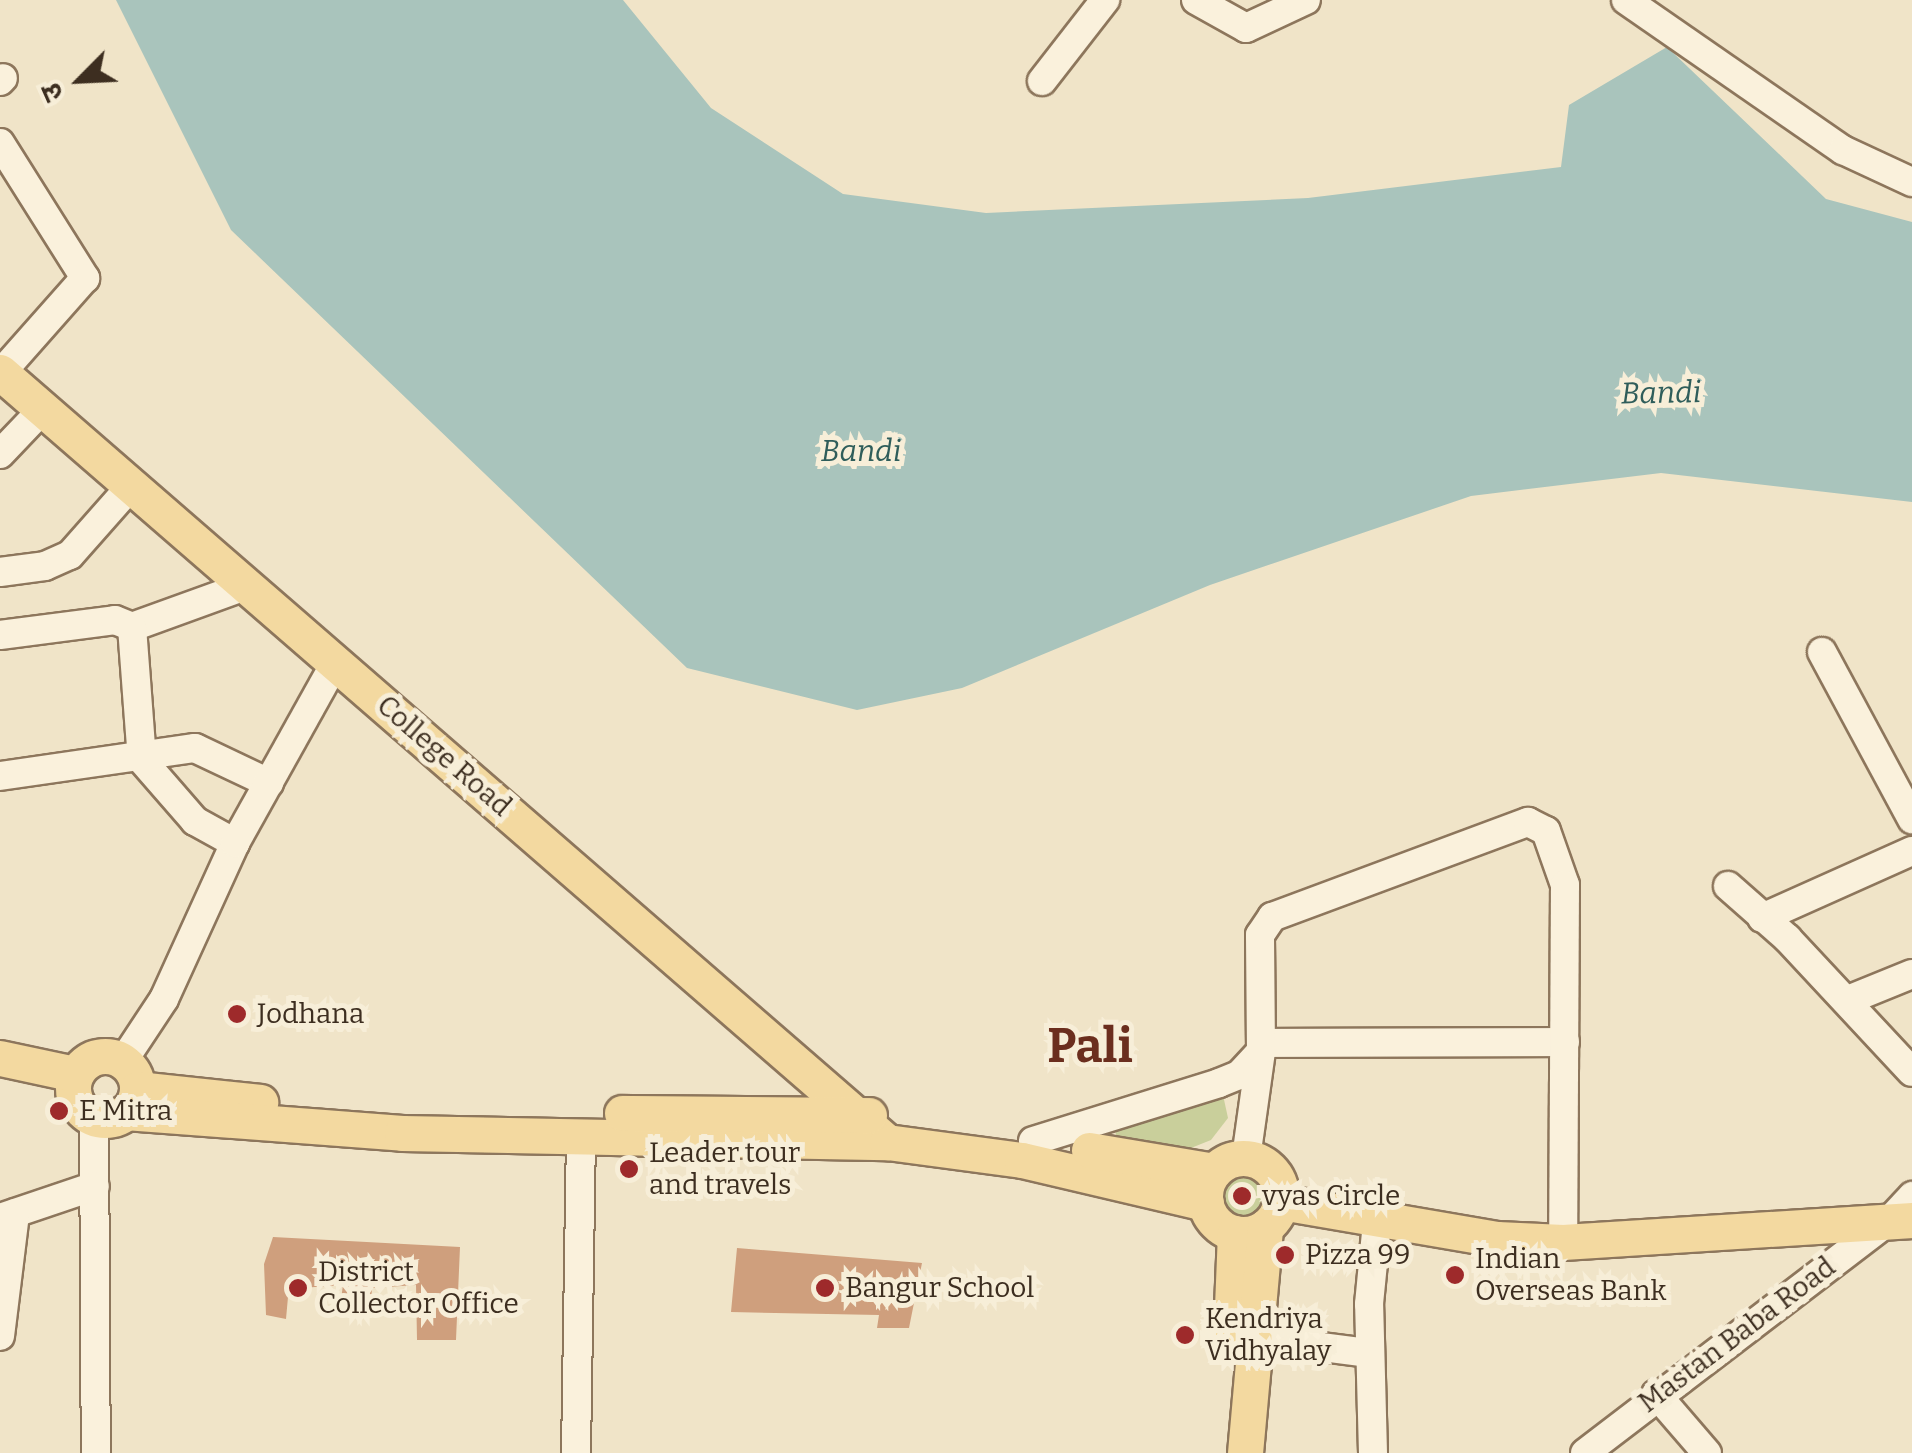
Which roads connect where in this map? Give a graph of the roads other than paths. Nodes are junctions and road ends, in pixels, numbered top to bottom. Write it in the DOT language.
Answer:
graph roads {
  1 [pos="1105,0"];
  2 [pos="1196,0"];
  3 [pos="1306,0"];
  4 [pos="1626,0"];
  5 [pos="1042,81"];
  6 [pos="0,143"];
  7 [pos="1912,182"];
  8 [pos="1,373"];
  9 [pos="43,410"];
  10 [pos="0,454"];
  11 [pos="132,485"];
  12 [pos="0,572"];
  13 [pos="248,584"];
  14 [pos="132,627"];
  15 [pos="0,635"];
  16 [pos="1822,652"];
  17 [pos="336,663"];
  18 [pos="142,760"];
  19 [pos="0,776"];
  20 [pos="269,783"];
  21 [pos="1912,819"];
  22 [pos="236,843"];
  23 [pos="1912,852"];
  24 [pos="1728,886"];
  25 [pos="1762,918"];
  26 [pos="1912,974"];
  27 [pos="1848,1000"];
  28 [pos="1565,1042"];
  29 [pos="1261,1047"];
  30 [pos="0,1058"];
  31 [pos="1912,1072"];
  32 [pos="0,1080"];
  33 [pos="105,1092"];
  34 [pos="861,1114"];
  35 [pos="580,1136"];
  36 [pos="1033,1141"];
  37 [pos="887,1142"];
  38 [pos="1222,1177"];
  39 [pos="95,1186"];
  40 [pos="1905,1212"];
  41 [pos="7,1215"];
  42 [pos="1260,1221"];
  43 [pos="1377,1222"];
  44 [pos="1563,1242"];
  45 [pos="0,1336"];
  46 [pos="1241,1336"];
  47 [pos="1369,1353"];
  48 [pos="1656,1394"];
  49 [pos="96,1453"];
  50 [pos="576,1453"];
  51 [pos="1223,1453"];
  52 [pos="1245,1453"];
  53 [pos="1373,1453"];
  54 [pos="1585,1453"];
  55 [pos="1707,1453"];
  1 -- 5 [label="street"];
  2 -- 3 [label="street"];
  4 -- 7 [label="street"];
  6 -- 8 [label="street"];
  8 -- 9 [label="main road, College Road"];
  9 -- 10 [label="street"];
  9 -- 11 [label="main road, College Road"];
  11 -- 12 [label="street"];
  11 -- 13 [label="main road, College Road"];
  13 -- 14 [label="street"];
  13 -- 17 [label="main road, College Road"];
  14 -- 15 [label="street"];
  14 -- 18 [label="street"];
  16 -- 21 [label="street"];
  17 -- 20 [label="street"];
  17 -- 34 [label="main road, College Road"];
  18 -- 19 [label="street"];
  18 -- 20 [label="street"];
  18 -- 22 [label="street"];
  20 -- 22 [label="street"];
  22 -- 33 [label="street"];
  23 -- 25 [label="street"];
  24 -- 25 [label="street"];
  25 -- 27 [label="street"];
  26 -- 27 [label="street"];
  27 -- 31 [label="street"];
  28 -- 29 [label="street"];
  28 -- 29 [label="street"];
  28 -- 44 [label="street"];
  29 -- 36 [label="street"];
  29 -- 38 [label="street"];
  30 -- 33 [label="main road"];
  32 -- 33 [label="main road"];
  33 -- 34 [label="main road"];
  33 -- 35 [label="main road"];
  33 -- 39 [label="street"];
  34 -- 36 [label="main road"];
  34 -- 37 [label="main road, College Road"];
  35 -- 37 [label="main road"];
  35 -- 50 [label="street"];
  36 -- 38 [label="main road"];
  37 -- 38 [label="main road"];
  38 -- 42 [label="main road"];
  38 -- 42 [label="main road"];
  39 -- 41 [label="street"];
  39 -- 49 [label="street"];
  40 -- 44 [label="main road"];
  40 -- 48 [label="street, Mastan Baba Road"];
  41 -- 45 [label="street"];
  42 -- 43 [label="main road"];
  42 -- 46 [label="main road"];
  43 -- 44 [label="main road"];
  43 -- 47 [label="street"];
  46 -- 47 [label="street"];
  46 -- 51 [label="main road"];
  46 -- 52 [label="main road"];
  47 -- 53 [label="street"];
  48 -- 54 [label="street, Mastan Baba Road"];
  48 -- 55 [label="street"];
}
